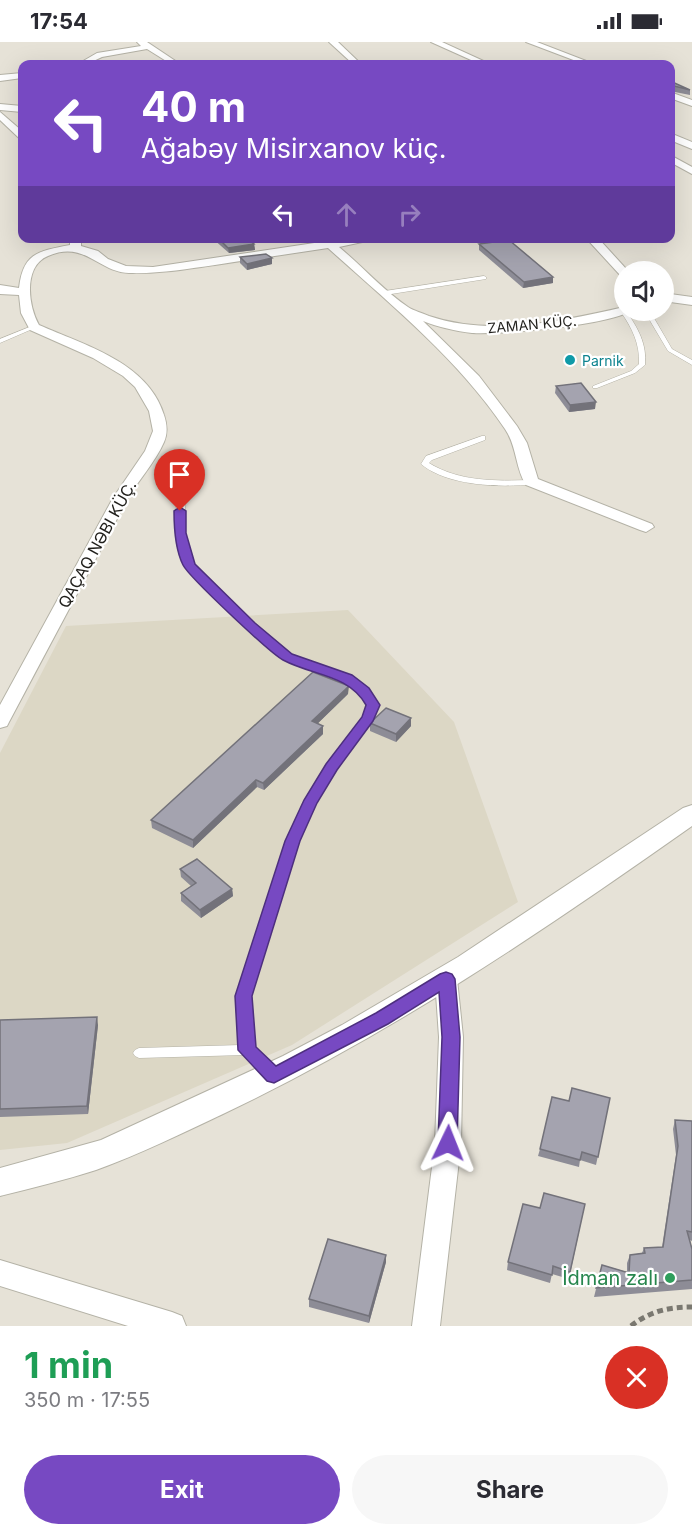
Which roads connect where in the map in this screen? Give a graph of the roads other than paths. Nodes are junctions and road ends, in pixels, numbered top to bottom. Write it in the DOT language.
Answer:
graph roads {
  1 [pos="332,42"];
  2 [pos="435,42"];
  3 [pos="530,42"];
  4 [pos="144,44"];
  5 [pos="90,60"];
  6 [pos="170,60"];
  7 [pos="352,60"];
  8 [pos="477,60"];
  9 [pos="579,60"];
  10 [pos="18,76"];
  11 [pos="0,78"];
  12 [pos="675,97"];
  13 [pos="692,103"];
  14 [pos="0,107"];
  15 [pos="18,109"];
  16 [pos="0,115"];
  17 [pos="18,132"];
  18 [pos="675,138"];
  19 [pos="692,146"];
  20 [pos="675,161"];
  21 [pos="692,171"];
  22 [pos="75,243"];
  23 [pos="321,243"];
  24 [pos="328,243"];
  25 [pos="596,243"];
  26 [pos="614,262"];
  27 [pos="483,278"];
  28 [pos="0,289"];
  29 [pos="25,292"];
  30 [pos="386,292"];
  31 [pos="674,299"];
  32 [pos="692,301"];
  33 [pos="405,310"];
  34 [pos="614,313"];
  35 [pos="630,321"];
  36 [pos="653,321"];
  37 [pos="34,327"];
  38 [pos="494,330"];
  39 [pos="0,340"];
  40 [pos="439,346"];
  41 [pos="692,363"];
  42 [pos="594,387"];
  43 [pos="482,438"];
  44 [pos="531,483"];
  45 [pos="183,492"];
  46 [pos="646,527"];
  47 [pos="0,722"];
  48 [pos="692,814"];
  49 [pos="446,979"];
  50 [pos="247,1050"];
  51 [pos="140,1053"];
  52 [pos="274,1076"];
  53 [pos="0,1182"];
  54 [pos="0,1273"];
  55 [pos="172,1326"];
  56 [pos="426,1326"];
  1 -- 7 [label="street"];
  2 -- 8 [label="street"];
  3 -- 9 [label="street"];
  4 -- 5 [label="street"];
  4 -- 6 [label="street"];
  10 -- 11 [label="street"];
  12 -- 13 [label="street"];
  14 -- 15 [label="street"];
  16 -- 17 [label="street"];
  18 -- 19 [label="street"];
  20 -- 21 [label="street"];
  22 -- 23 [label="street"];
  22 -- 29 [label="street"];
  24 -- 30 [label="street, ZAMAN KÜÇ."];
  25 -- 26 [label="street"];
  27 -- 30 [label="lane"];
  28 -- 29 [label="street"];
  29 -- 37 [label="street"];
  30 -- 33 [label="street, ZAMAN KÜÇ."];
  31 -- 32 [label="street"];
  33 -- 38 [label="street, ZAMAN KÜÇ."];
  33 -- 40 [label="street"];
  34 -- 38 [label="street, ZAMAN KÜÇ."];
  35 -- 42 [label="lane"];
  36 -- 41 [label="lane"];
  37 -- 39 [label="lane"];
  37 -- 47 [label="street, QAÇAQ NƏBI KÜÇ."];
  38 -- 40 [label="street"];
  40 -- 44 [label="street"];
  43 -- 44 [label="lane"];
  44 -- 46 [label="street"];
  45 -- 50 [label="lane"];
  48 -- 49 [label="street"];
  49 -- 52 [label="street"];
  49 -- 56 [label="street"];
  50 -- 51 [label="lane"];
  50 -- 52 [label="lane"];
  52 -- 53 [label="street"];
  54 -- 55 [label="street"];
}
